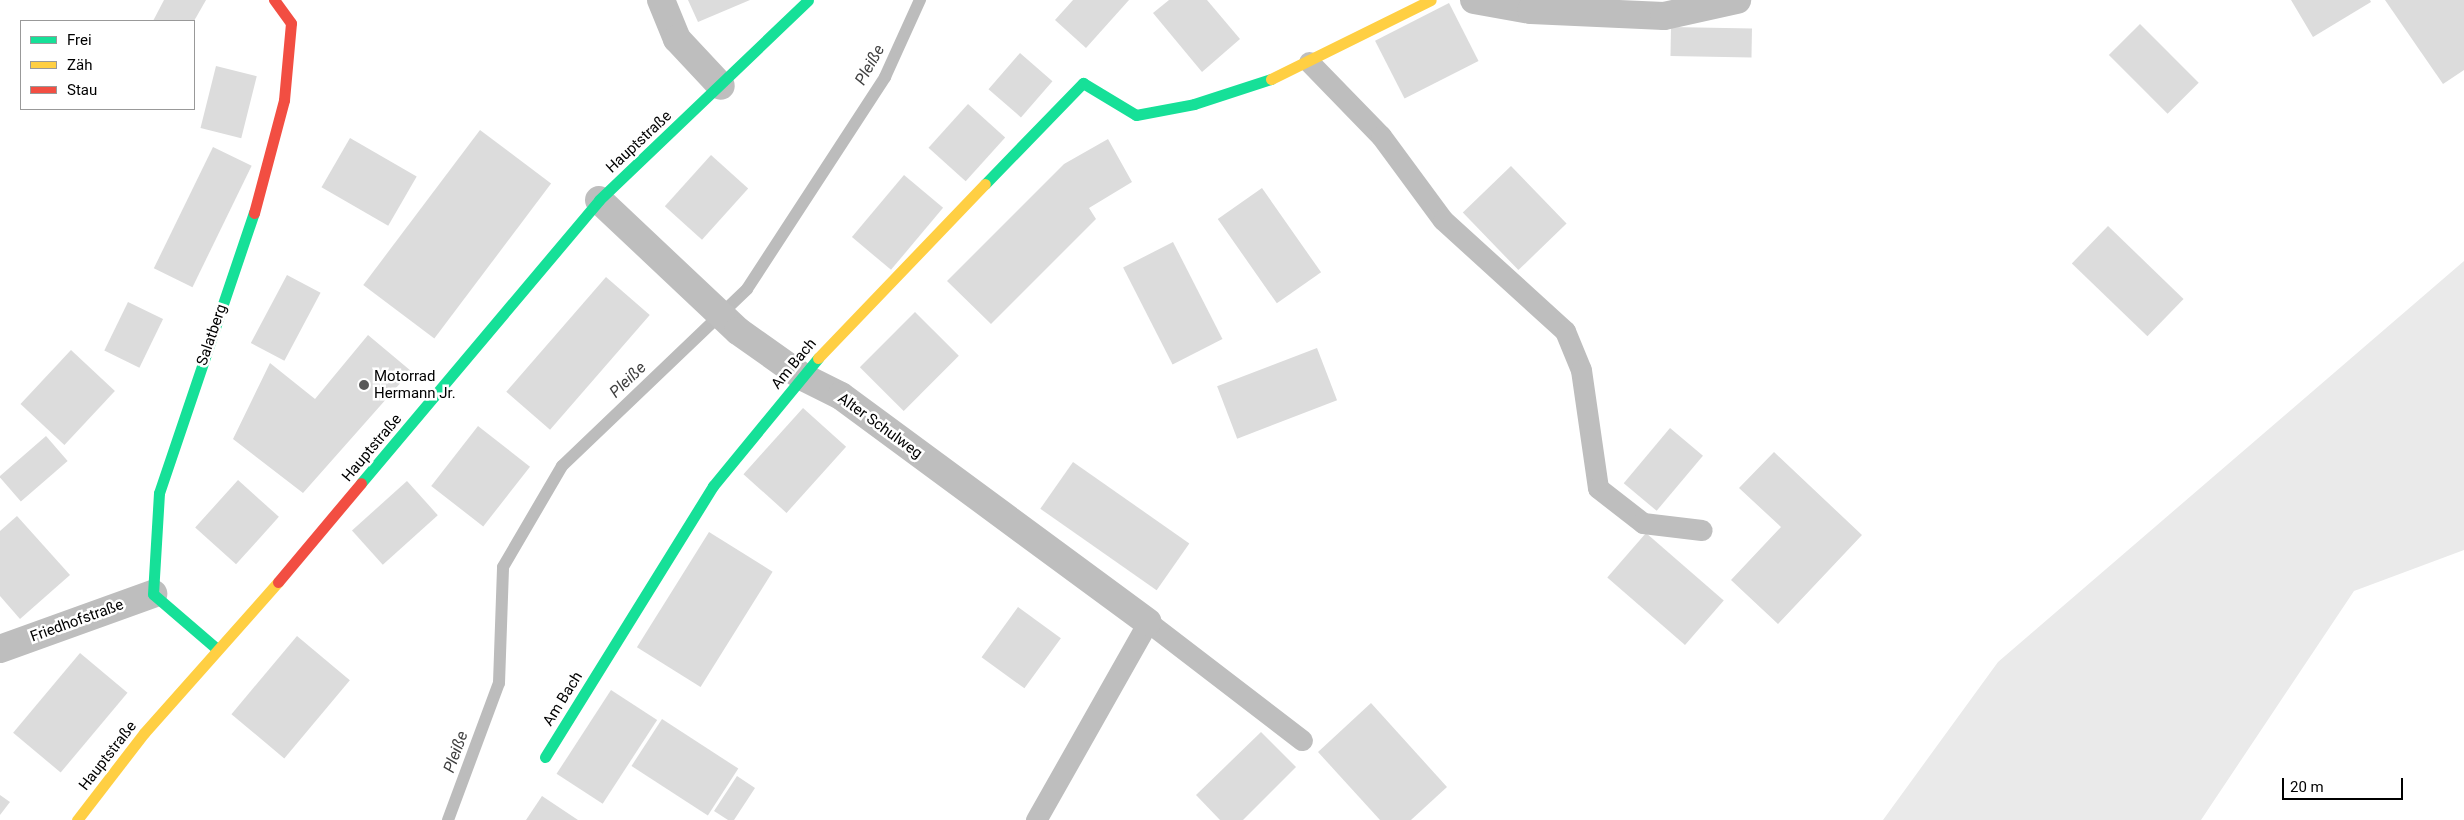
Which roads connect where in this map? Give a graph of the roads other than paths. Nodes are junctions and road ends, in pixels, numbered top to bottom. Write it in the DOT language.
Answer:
graph roads {
  1 [pos="274,0"];
  2 [pos="661,0"];
  3 [pos="808,0"];
  4 [pos="1431,0"];
  5 [pos="1474,0"];
  6 [pos="1737,0"];
  7 [pos="1309,62"];
  8 [pos="721,86"];
  9 [pos="599,200"];
  10 [pos="802,377"];
  11 [pos="1702,530"];
  12 [pos="153,594"];
  13 [pos="1148,622"];
  14 [pos="0,649"];
  15 [pos="217,649"];
  16 [pos="1302,740"];
  17 [pos="545,757"];
  18 [pos="77,820"];
  19 [pos="1036,820"];
  1 -- 12 [label="street, Salatberg"];
  2 -- 8 [label="street"];
  3 -- 8 [label="street, Hauptstraße"];
  4 -- 7 [label="street"];
  5 -- 6 [label="street"];
  7 -- 10 [label="street, Am Bach"];
  7 -- 11 [label="lane"];
  8 -- 9 [label="street, Hauptstraße"];
  9 -- 10 [label="street, Alter Schulweg"];
  9 -- 15 [label="street, Hauptstraße"];
  10 -- 13 [label="street, Alter Schulweg"];
  10 -- 17 [label="street, Am Bach"];
  12 -- 14 [label="street, Friedhofstraße"];
  12 -- 15 [label="street"];
  13 -- 16 [label="lane"];
  13 -- 19 [label="lane"];
  15 -- 18 [label="street, Hauptstraße"];
}
